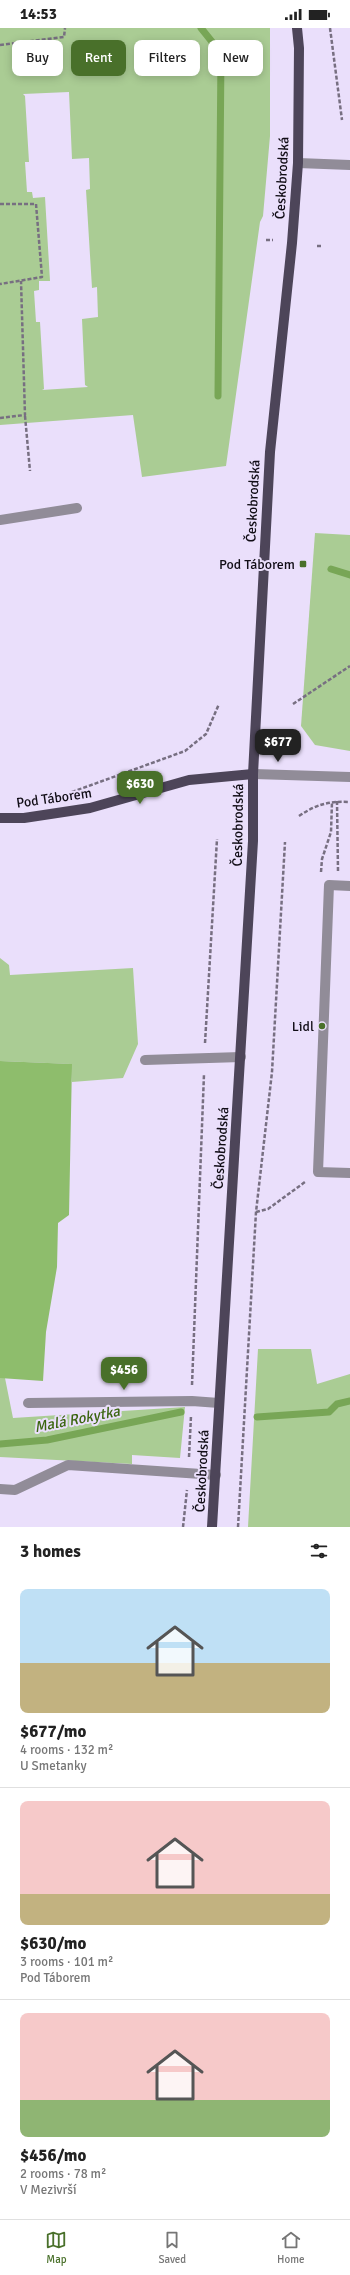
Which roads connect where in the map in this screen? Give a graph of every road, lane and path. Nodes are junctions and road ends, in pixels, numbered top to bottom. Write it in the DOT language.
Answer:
graph roads {
  1 [pos="65,28"];
  2 [pos="297,28"];
  3 [pos="330,28"];
  4 [pos="0,45"];
  5 [pos="342,120"];
  6 [pos="298,163"];
  7 [pos="350,165"];
  8 [pos="0,204"];
  9 [pos="266,240"];
  10 [pos="273,240"];
  11 [pos="317,246"];
  12 [pos="322,246"];
  13 [pos="21,281"];
  14 [pos="0,284"];
  15 [pos="25,416"];
  16 [pos="0,418"];
  17 [pos="30,471"];
  18 [pos="77,508"];
  19 [pos="0,520"];
  20 [pos="350,666"];
  21 [pos="219,704"];
  22 [pos="293,704"];
  23 [pos="253,774"];
  24 [pos="350,777"];
  25 [pos="64,794"];
  26 [pos="337,801"];
  27 [pos="332,802"];
  28 [pos="350,802"];
  29 [pos="299,816"];
  30 [pos="0,818"];
  31 [pos="217,839"];
  32 [pos="285,842"];
  33 [pos="322,859"];
  34 [pos="338,885"];
  35 [pos="350,886"];
  36 [pos="205,1057"];
  37 [pos="241,1057"];
  38 [pos="145,1060"];
  39 [pos="318,1172"];
  40 [pos="350,1173"];
  41 [pos="256,1212"];
  42 [pos="192,1401"];
  43 [pos="28,1403"];
  44 [pos="219,1403"];
  45 [pos="188,1473"];
  46 [pos="216,1475"];
  47 [pos="0,1489"];
  48 [pos="183,1527"];
  49 [pos="212,1527"];
  50 [pos="238,1527"];
  1 -- 4 [label="path"];
  2 -- 6 [label="main road, Českobrodská"];
  3 -- 5 [label="path"];
  6 -- 7 [label="street"];
  6 -- 23 [label="main road, Českobrodská"];
  8 -- 13 [label="path"];
  9 -- 10 [label="path"];
  11 -- 12 [label="path"];
  13 -- 14 [label="path"];
  13 -- 15 [label="path"];
  15 -- 16 [label="path"];
  15 -- 17 [label="path"];
  18 -- 19 [label="street"];
  20 -- 22 [label="path"];
  21 -- 25 [label="path"];
  23 -- 24 [label="street"];
  23 -- 30 [label="main road, Pod Táborem"];
  23 -- 37 [label="main road, Českobrodská"];
  26 -- 27 [label="path"];
  26 -- 28 [label="path"];
  26 -- 34 [label="path"];
  27 -- 29 [label="path"];
  27 -- 33 [label="path"];
  31 -- 36 [label="path"];
  32 -- 41 [label="path"];
  34 -- 35 [label="street"];
  34 -- 39 [label="street"];
  36 -- 37 [label="street"];
  36 -- 38 [label="street"];
  36 -- 42 [label="path"];
  37 -- 44 [label="main road, Českobrodská"];
  39 -- 40 [label="street"];
  39 -- 41 [label="path"];
  41 -- 50 [label="path"];
  42 -- 43 [label="street"];
  42 -- 44 [label="street"];
  42 -- 45 [label="path"];
  44 -- 46 [label="main road, Českobrodská"];
  45 -- 46 [label="street"];
  45 -- 47 [label="street"];
  45 -- 48 [label="path"];
  46 -- 49 [label="main road, Českobrodská"];
}
